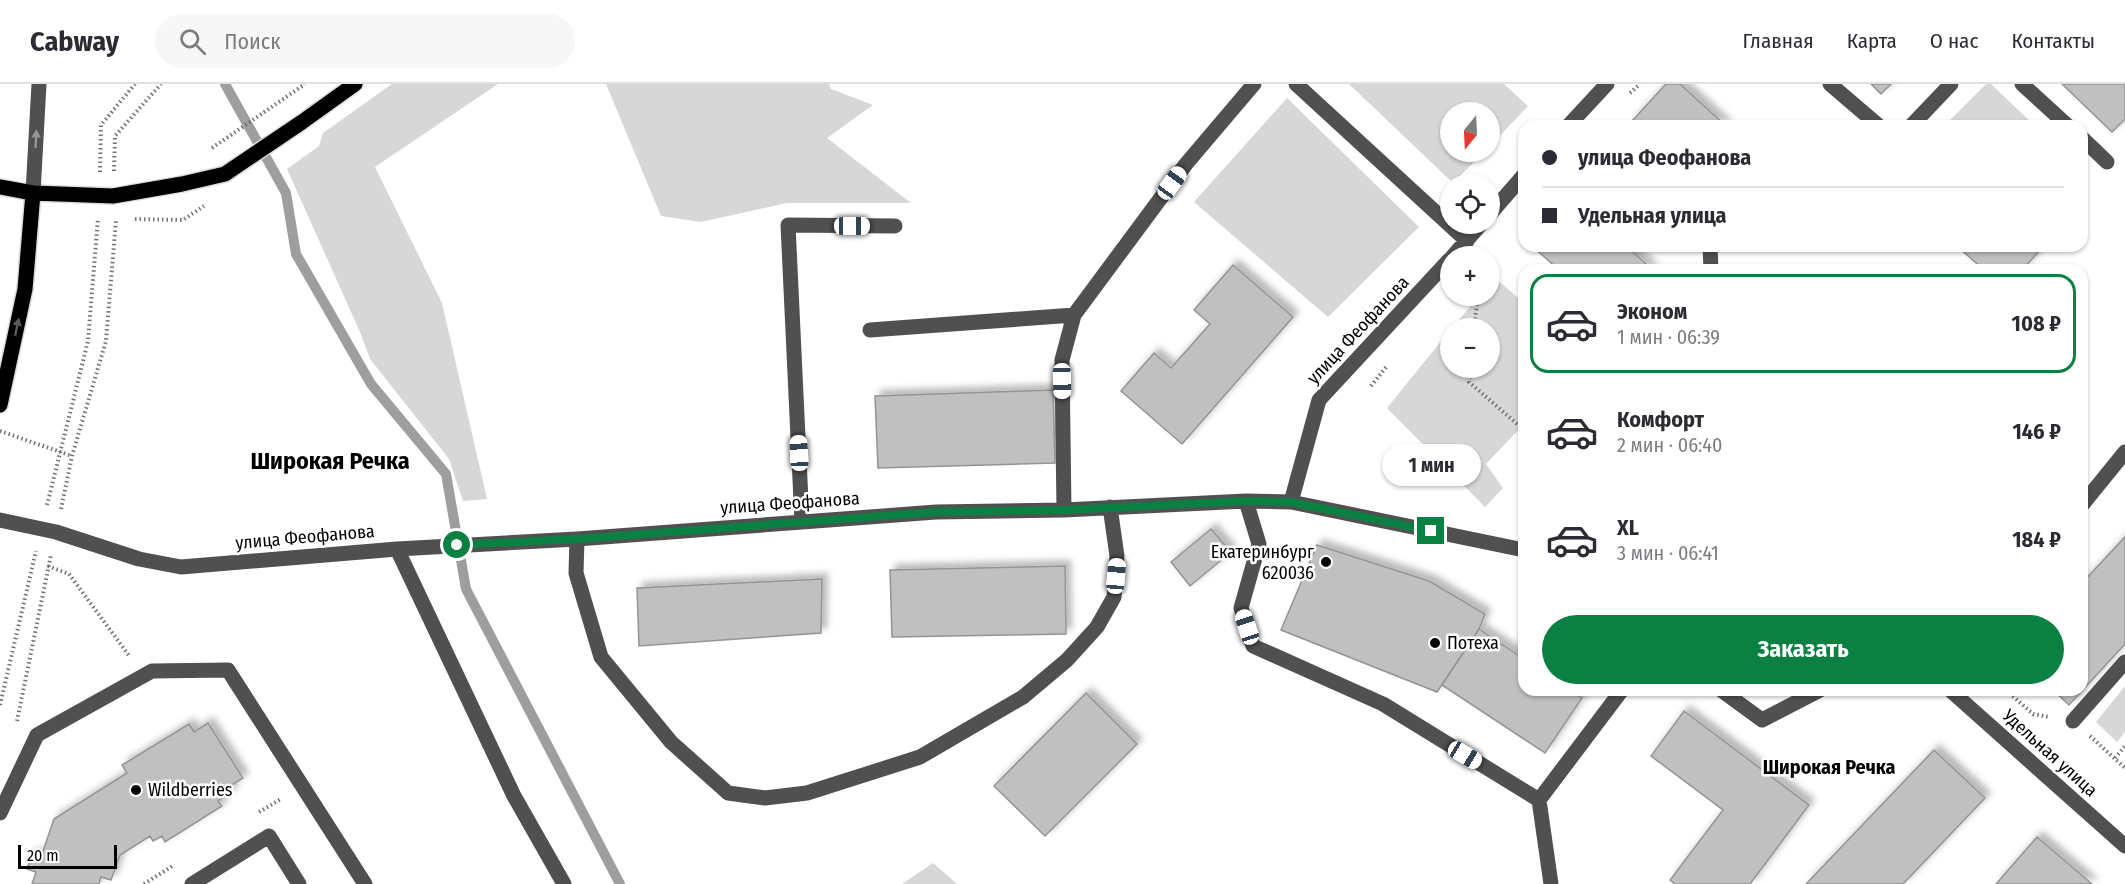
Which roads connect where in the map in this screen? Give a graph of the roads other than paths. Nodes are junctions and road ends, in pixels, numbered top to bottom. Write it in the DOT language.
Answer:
graph roads {
  1 [pos="39,84"];
  2 [pos="355,84"];
  3 [pos="1254,84"];
  4 [pos="1296,84"];
  5 [pos="1607,84"];
  6 [pos="1830,84"];
  7 [pos="1951,84"];
  8 [pos="2022,84"];
  9 [pos="1579,120"];
  10 [pos="1872,120"];
  11 [pos="1917,120"];
  12 [pos="2061,120"];
  13 [pos="2088,144"];
  14 [pos="2107,162"];
  15 [pos="1518,182"];
  16 [pos="0,187"];
  17 [pos="33,193"];
  18 [pos="1500,203"];
  19 [pos="895,226"];
  20 [pos="1473,234"];
  21 [pos="1467,241"];
  22 [pos="1463,246"];
  23 [pos="1440,271"];
  24 [pos="1074,315"];
  25 [pos="870,330"];
  26 [pos="0,405"];
  27 [pos="2125,452"];
  28 [pos="2120,471"];
  29 [pos="2088,500"];
  30 [pos="1246,501"];
  31 [pos="1291,502"];
  32 [pos="1110,507"];
  33 [pos="1064,510"];
  34 [pos="0,519"];
  35 [pos="802,522"];
  36 [pos="577,539"];
  37 [pos="397,549"];
  38 [pos="1518,549"];
  39 [pos="2125,662"];
  40 [pos="1617,696"];
  41 [pos="1729,696"];
  42 [pos="1808,696"];
  43 [pos="1957,696"];
  44 [pos="2073,721"];
  45 [pos="1539,800"];
  46 [pos="0,813"];
  47 [pos="2125,846"];
  48 [pos="192,884"];
  49 [pos="299,884"];
  50 [pos="365,884"];
  51 [pos="564,884"];
  52 [pos="1551,884"];
  17 -- 1 [label="street, one-way"];
  2 -- 17 [label="main road"];
  3 -- 24 [label="street"];
  4 -- 21 [label="street"];
  5 -- 9 [label="street"];
  6 -- 10 [label="street"];
  7 -- 11 [label="street"];
  8 -- 12 [label="street"];
  13 -- 14 [label="street"];
  15 -- 18 [label="street"];
  16 -- 17 [label="main road"];
  26 -- 17 [label="main road, one-way"];
  19 -- 35 [label="street"];
  20 -- 21 [label="street, улица Феофанова"];
  21 -- 22 [label="street, улица Феофанова"];
  23 -- 31 [label="street, улица Феофанова"];
  24 -- 25 [label="street"];
  24 -- 33 [label="street"];
  27 -- 28 [label="street"];
  28 -- 29 [label="street"];
  30 -- 31 [label="street, улица Феофанова"];
  30 -- 32 [label="street, улица Феофанова"];
  30 -- 45 [label="street"];
  31 -- 38 [label="street"];
  32 -- 33 [label="street, улица Феофанова"];
  32 -- 36 [label="street"];
  33 -- 35 [label="street, улица Феофанова"];
  34 -- 37 [label="street, улица Феофанова"];
  35 -- 36 [label="street, улица Феофанова"];
  36 -- 37 [label="street, улица Феофанова"];
  37 -- 51 [label="street"];
  39 -- 44 [label="street"];
  40 -- 45 [label="street"];
  41 -- 42 [label="street"];
  43 -- 47 [label="street, Удельная улица"];
  45 -- 52 [label="street"];
  46 -- 50 [label="street"];
  48 -- 49 [label="street"];
}
